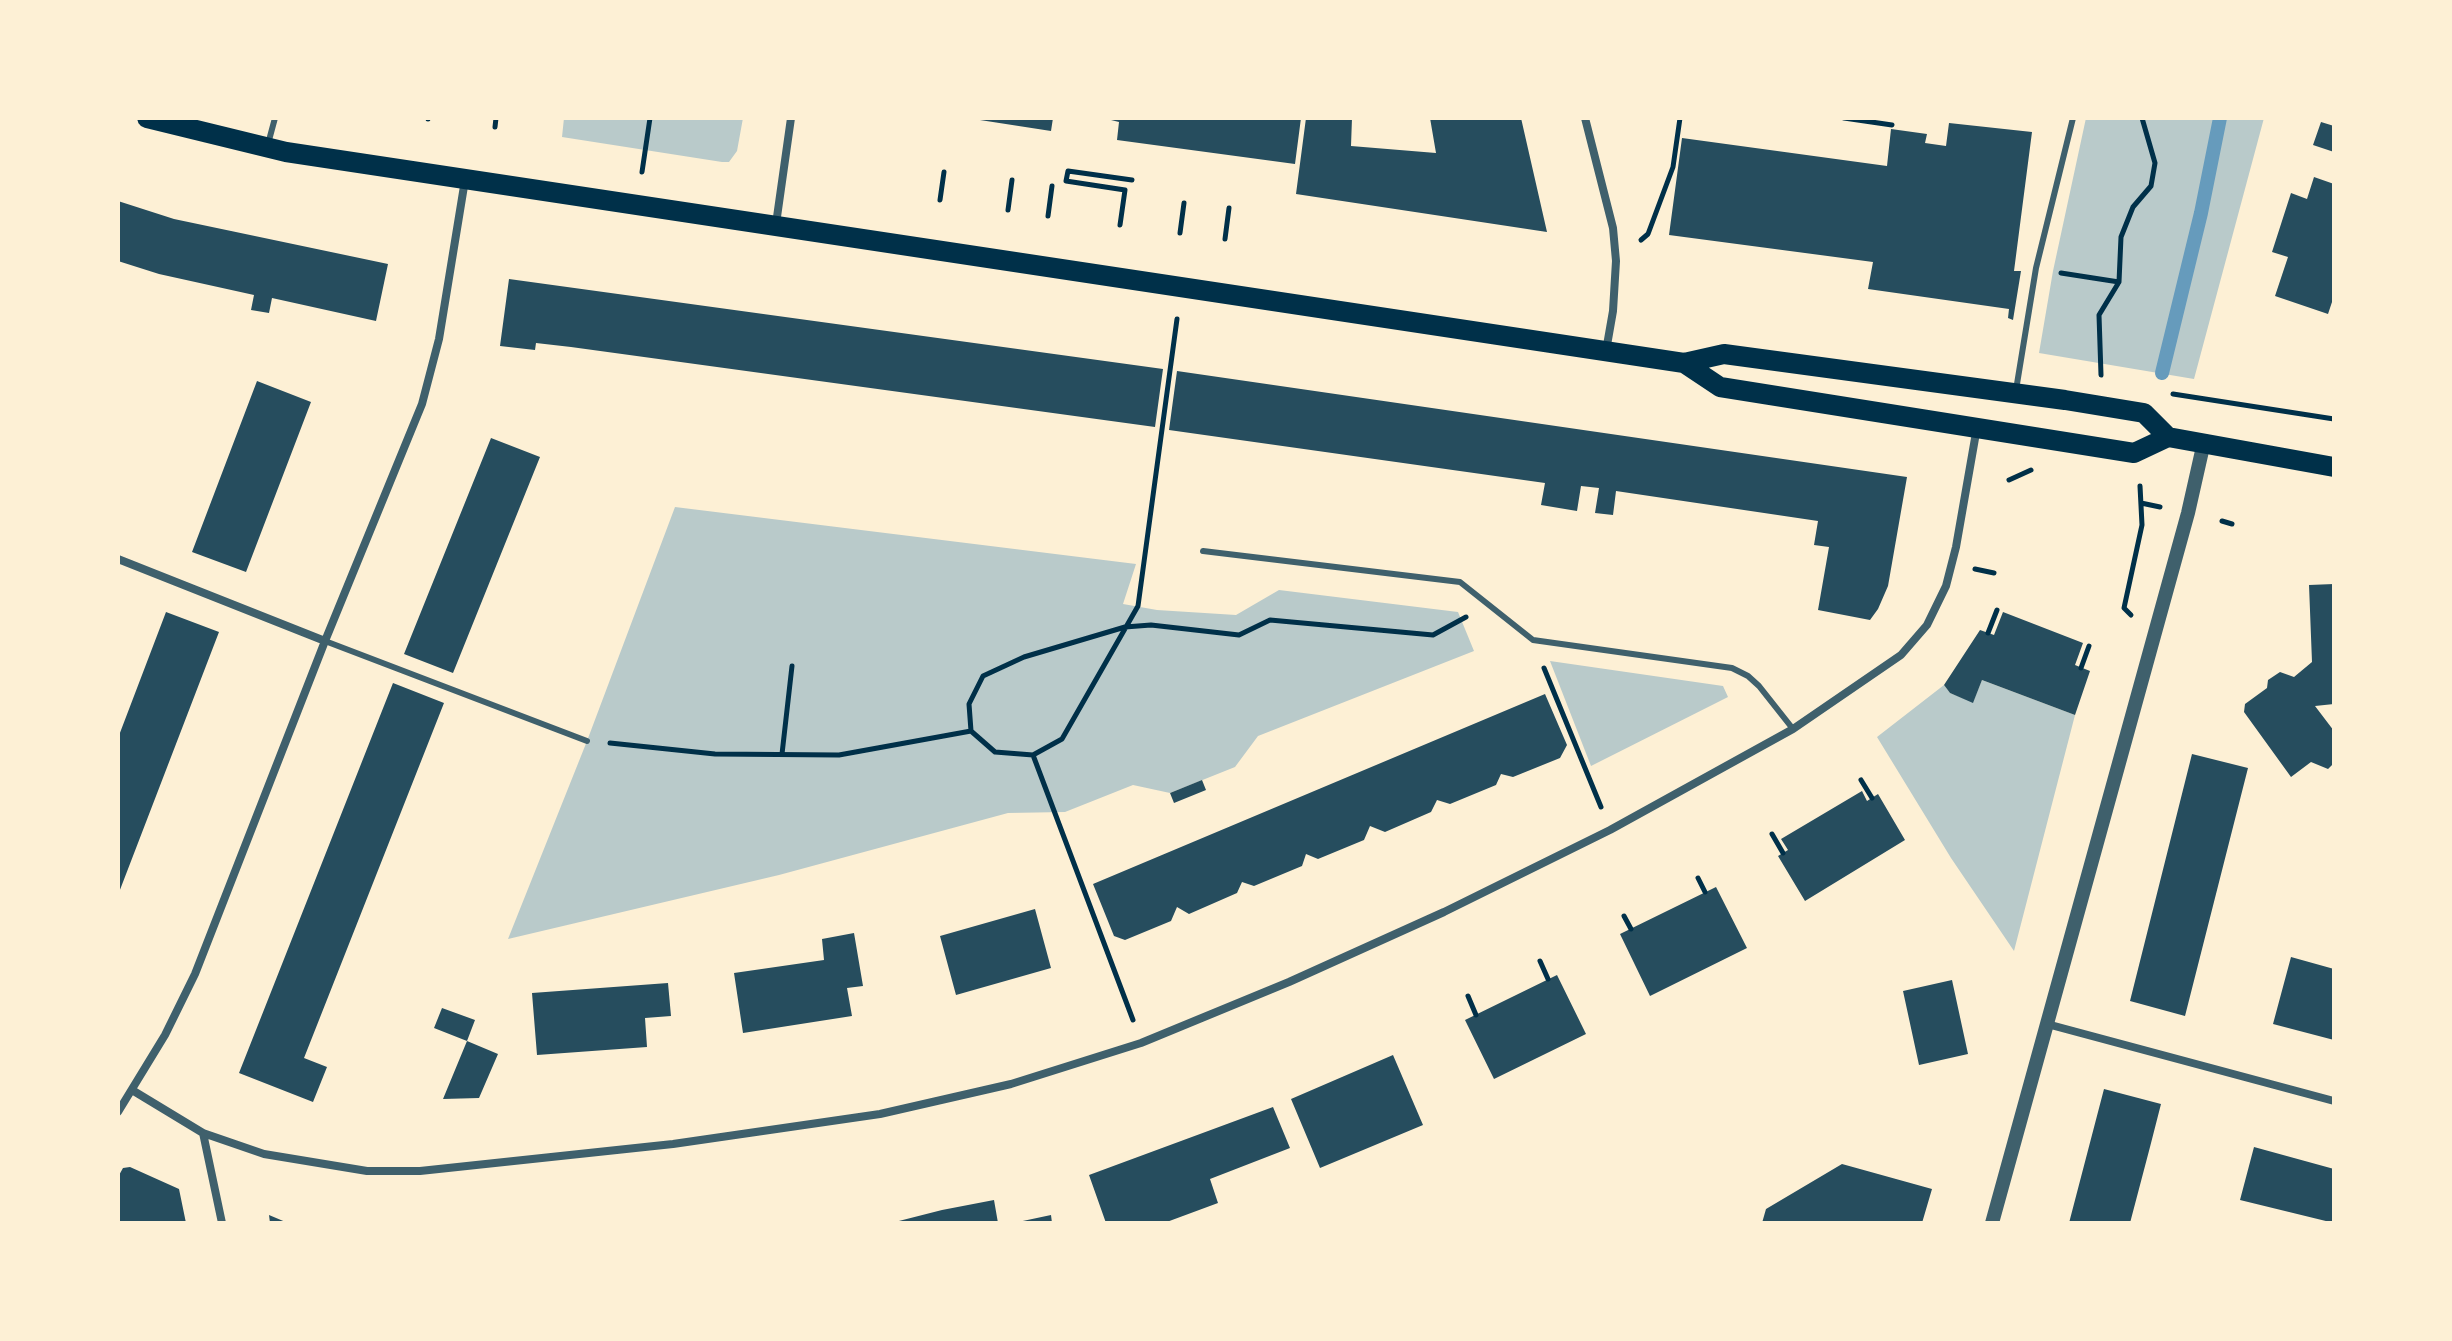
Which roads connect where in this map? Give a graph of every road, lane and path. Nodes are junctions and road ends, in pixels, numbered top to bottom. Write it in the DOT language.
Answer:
graph roads {
  1 [pos="147,118"];
  2 [pos="275,118"];
  3 [pos="496,118"];
  4 [pos="650,118"];
  5 [pos="791,118"];
  6 [pos="1585,118"];
  7 [pos="1680,118"];
  8 [pos="1844,118"];
  9 [pos="2073,118"];
  10 [pos="2142,118"];
  11 [pos="1862,119"];
  12 [pos="1892,125"];
  13 [pos="495,127"];
  14 [pos="267,148"];
  15 [pos="944,172"];
  16 [pos="465,179"];
  17 [pos="1012,180"];
  18 [pos="1132,180"];
  19 [pos="1052,186"];
  20 [pos="940,200"];
  21 [pos="1184,203"];
  22 [pos="638,205"];
  23 [pos="1229,208"];
  24 [pos="1008,210"];
  25 [pos="1048,216"];
  26 [pos="1120,225"];
  27 [pos="776,226"];
  28 [pos="1180,233"];
  29 [pos="1225,239"];
  30 [pos="1616,261"];
  31 [pos="2036,268"];
  32 [pos="2119,282"];
  33 [pos="1181,286"];
  34 [pos="1606,352"];
  35 [pos="1684,363"];
  36 [pos="2101,382"];
  37 [pos="2015,393"];
  38 [pos="2167,393"];
  39 [pos="2334,419"];
  40 [pos="1977,426"];
  41 [pos="2168,437"];
  42 [pos="2204,442"];
  43 [pos="2334,467"];
  44 [pos="2141,487"];
  45 [pos="2141,503"];
  46 [pos="2166,508"];
  47 [pos="2222,521"];
  48 [pos="2232,524"];
  49 [pos="1203,551"];
  50 [pos="118,559"];
  51 [pos="1997,610"];
  52 [pos="1462,619"];
  53 [pos="2139,624"];
  54 [pos="1125,627"];
  55 [pos="1988,633"];
  56 [pos="1533,640"];
  57 [pos="325,641"];
  58 [pos="2089,646"];
  59 [pos="792,666"];
  60 [pos="2081,668"];
  61 [pos="1793,729"];
  62 [pos="971,731"];
  63 [pos="587,741"];
  64 [pos="782,754"];
  65 [pos="1033,755"];
  66 [pos="1861,780"];
  67 [pos="1872,798"];
  68 [pos="1610,830"];
  69 [pos="1772,834"];
  70 [pos="1783,853"];
  71 [pos="1698,878"];
  72 [pos="1705,892"];
  73 [pos="1624,916"];
  74 [pos="1631,929"];
  75 [pos="1540,961"];
  76 [pos="1548,979"];
  77 [pos="1468,996"];
  78 [pos="1476,1015"];
  79 [pos="2047,1024"];
  80 [pos="1141,1043"];
  81 [pos="132,1090"];
  82 [pos="2334,1101"];
  83 [pos="118,1112"];
  84 [pos="203,1133"];
  85 [pos="222,1223"];
  86 [pos="1992,1223"];
  1 -- 14 [label="main road"];
  2 -- 14 [label="lane"];
  3 -- 13 [label="path"];
  4 -- 22 [label="path"];
  5 -- 27 [label="street"];
  6 -- 30 [label="street"];
  7 -- 30 [label="path"];
  8 -- 11 [label="path"];
  9 -- 31 [label="lane"];
  10 -- 32 [label="path"];
  11 -- 12 [label="path"];
  14 -- 16 [label="main road"];
  15 -- 20 [label="path"];
  16 -- 22 [label="main road"];
  16 -- 57 [label="street"];
  17 -- 24 [label="path"];
  18 -- 26 [label="path"];
  19 -- 25 [label="path"];
  21 -- 28 [label="path"];
  22 -- 27 [label="main road"];
  23 -- 29 [label="path"];
  27 -- 33 [label="main road"];
  30 -- 34 [label="street"];
  31 -- 32 [label="path"];
  31 -- 37 [label="lane"];
  32 -- 36 [label="path"];
  33 -- 34 [label="main road"];
  33 -- 54 [label="path"];
  34 -- 35 [label="main road"];
  35 -- 37 [label="main road"];
  35 -- 40 [label="main road"];
  37 -- 41 [label="main road"];
  38 -- 39 [label="path"];
  40 -- 41 [label="main road"];
  40 -- 61 [label="street"];
  41 -- 42 [label="main road"];
  42 -- 43 [label="main road"];
  42 -- 79 [label="street"];
  44 -- 45 [label="path"];
  45 -- 46 [label="path"];
  45 -- 53 [label="path"];
  47 -- 48 [label="path"];
  49 -- 56 [label="lane"];
  50 -- 57 [label="street"];
  51 -- 55 [label="path"];
  52 -- 54 [label="path"];
  54 -- 62 [label="path"];
  54 -- 65 [label="path"];
  56 -- 61 [label="lane"];
  56 -- 68 [label="path"];
  57 -- 63 [label="lane"];
  57 -- 81 [label="street"];
  58 -- 60 [label="path"];
  59 -- 64 [label="path"];
  61 -- 68 [label="street"];
  62 -- 64 [label="path"];
  62 -- 65 [label="path"];
  63 -- 64 [label="path"];
  65 -- 80 [label="path"];
  66 -- 67 [label="path"];
  68 -- 80 [label="street"];
  69 -- 70 [label="path"];
  71 -- 72 [label="path"];
  73 -- 74 [label="path"];
  75 -- 76 [label="path"];
  77 -- 78 [label="path"];
  79 -- 82 [label="street"];
  79 -- 86 [label="street"];
  80 -- 84 [label="street"];
  81 -- 83 [label="street"];
  81 -- 84 [label="street"];
  84 -- 85 [label="street"];
}
